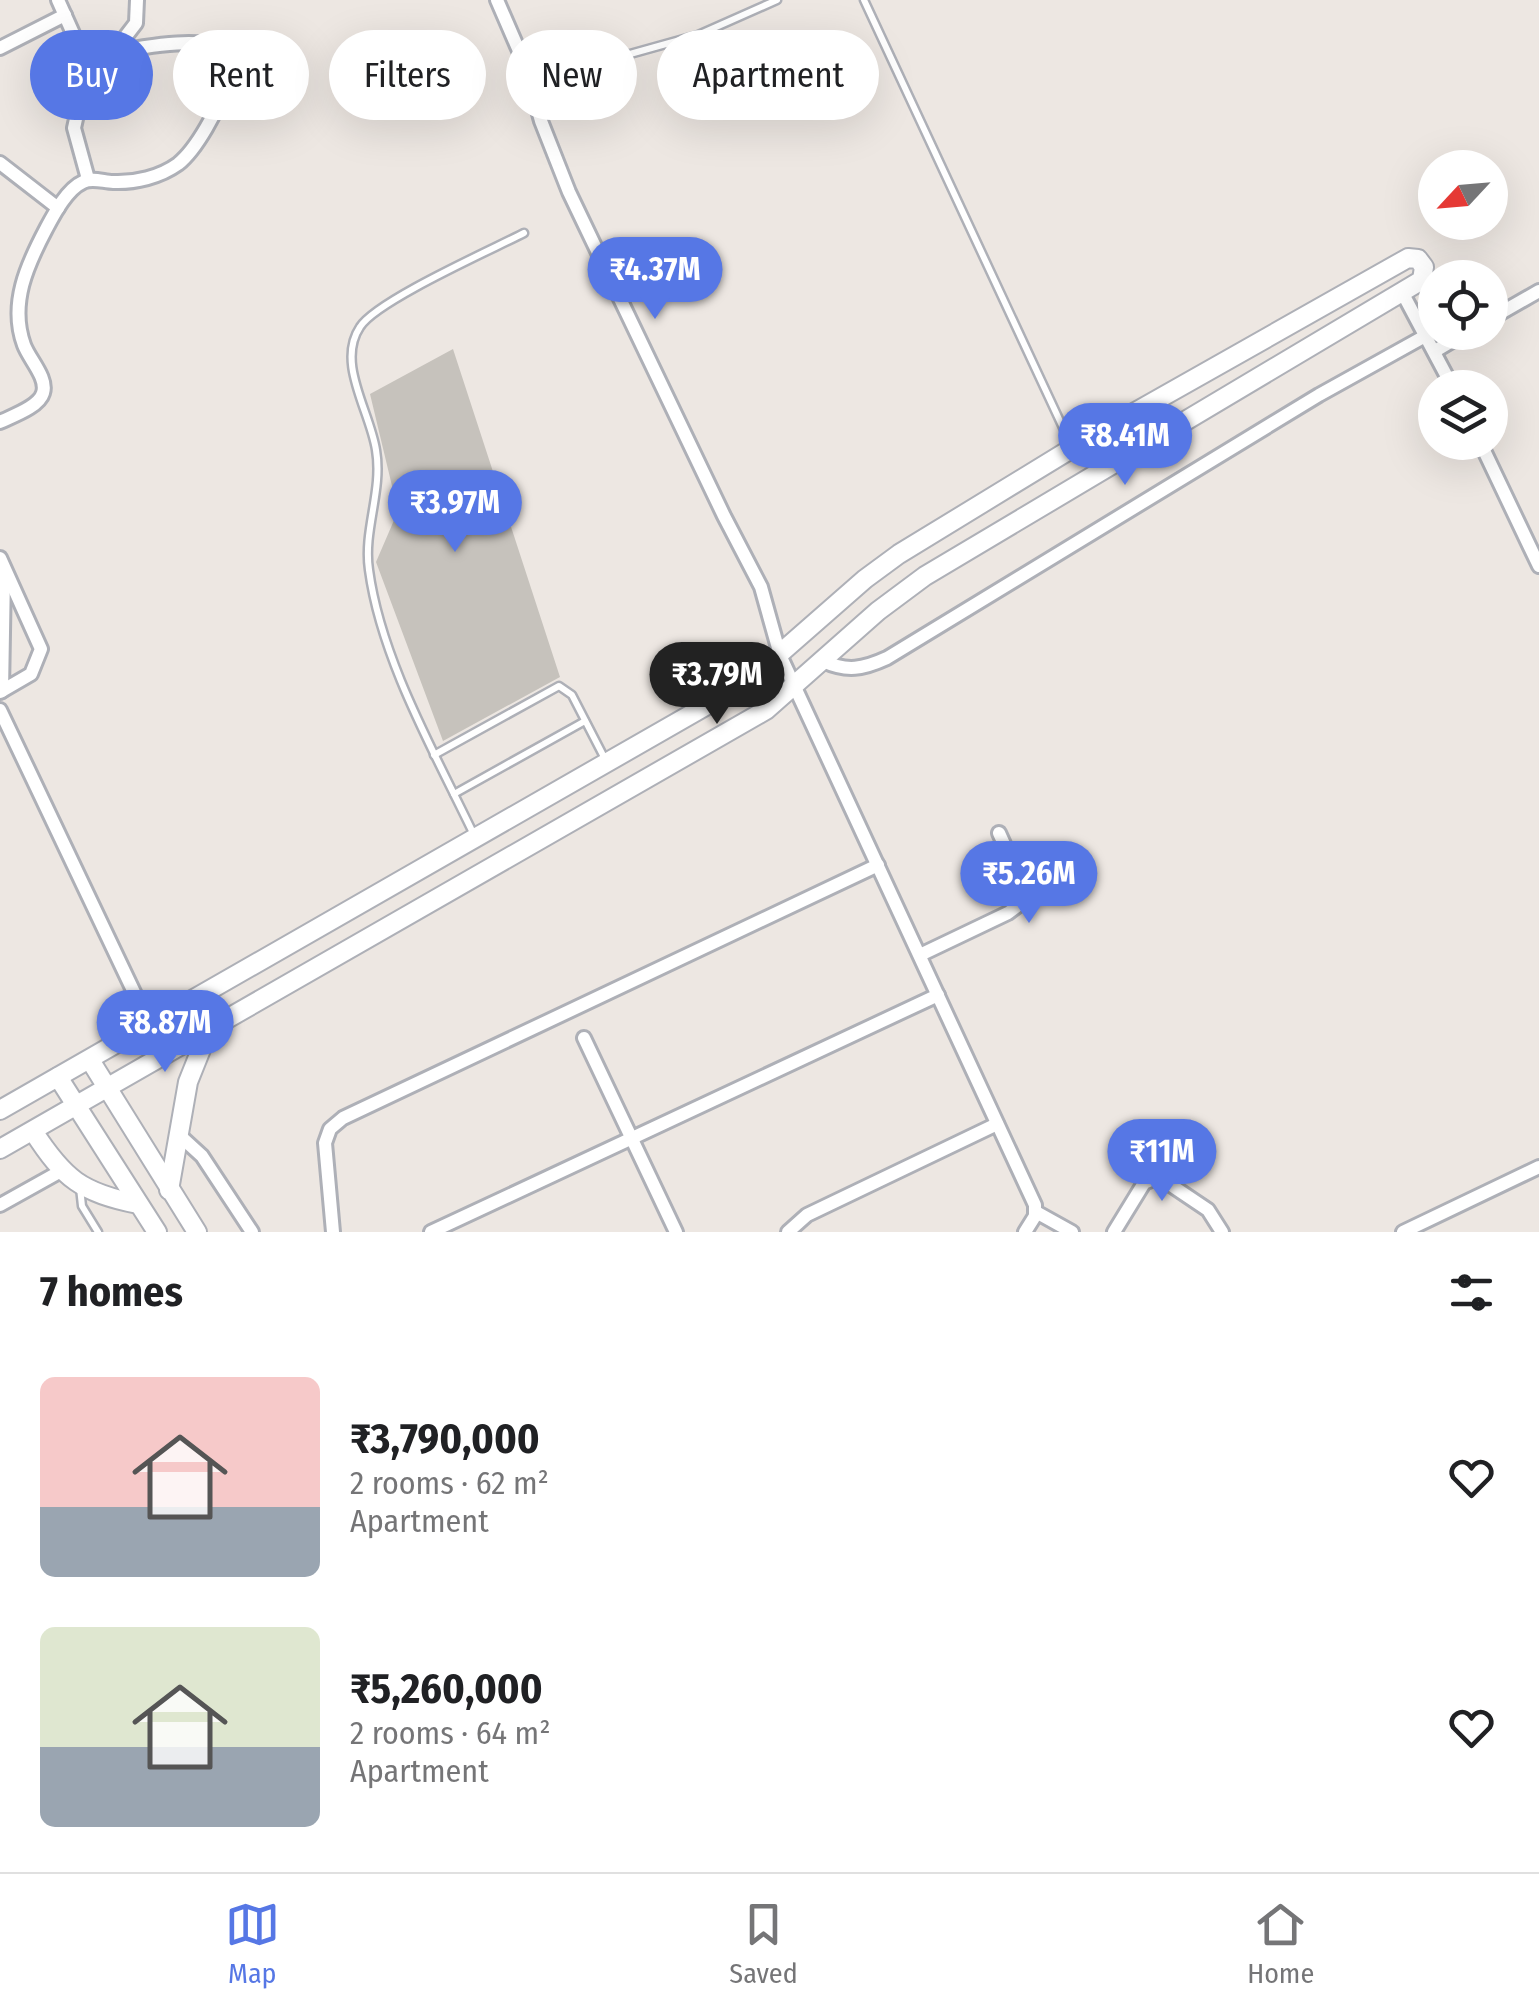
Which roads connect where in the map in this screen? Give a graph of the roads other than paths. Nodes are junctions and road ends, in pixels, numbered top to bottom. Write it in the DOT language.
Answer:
graph roads {
  1 [pos="58,0"];
  2 [pos="137,0"];
  3 [pos="497,0"];
  4 [pos="777,0"];
  5 [pos="864,0"];
  6 [pos="65,15"];
  7 [pos="72,30"];
  8 [pos="130,30"];
  9 [pos="511,30"];
  10 [pos="153,47"];
  11 [pos="0,48"];
  12 [pos="637,52"];
  13 [pos="76,120"];
  14 [pos="543,120"];
  15 [pos="0,163"];
  16 [pos="88,180"];
  17 [pos="58,208"];
  18 [pos="524,233"];
  19 [pos="1539,291"];
  20 [pos="1402,292"];
  21 [pos="1508,309"];
  22 [pos="1418,320"];
  23 [pos="1418,340"];
  24 [pos="1435,351"];
  25 [pos="1444,370"];
  26 [pos="0,422"];
  27 [pos="1073,448"];
  28 [pos="1489,460"];
  29 [pos="2,563"];
  30 [pos="1539,566"];
  31 [pos="780,655"];
  32 [pos="823,661"];
  33 [pos="794,688"];
  34 [pos="1,692"];
  35 [pos="0,710"];
  36 [pos="585,720"];
  37 [pos="434,754"];
  38 [pos="607,763"];
  39 [pos="454,794"];
  40 [pos="999,834"];
  41 [pos="475,838"];
  42 [pos="878,865"];
  43 [pos="920,955"];
  44 [pos="938,995"];
  45 [pos="150,1026"];
  46 [pos="208,1032"];
  47 [pos="584,1038"];
  48 [pos="90,1060"];
  49 [pos="58,1078"];
  50 [pos="107,1090"];
  51 [pos="76,1106"];
  52 [pos="0,1110"];
  53 [pos="997,1124"];
  54 [pos="33,1131"];
  55 [pos="178,1134"];
  56 [pos="630,1139"];
  57 [pos="0,1149"];
  58 [pos="1539,1167"];
  59 [pos="61,1171"];
  60 [pos="80,1186"];
  61 [pos="169,1190"];
  62 [pos="138,1204"];
  63 [pos="0,1205"];
  64 [pos="1036,1212"];
  65 [pos="98,1232"];
  66 [pos="157,1232"];
  67 [pos="197,1232"];
  68 [pos="252,1232"];
  69 [pos="333,1232"];
  70 [pos="431,1232"];
  71 [pos="676,1232"];
  72 [pos="788,1232"];
  73 [pos="1025,1232"];
  74 [pos="1072,1232"];
  75 [pos="1114,1232"];
  76 [pos="1222,1232"];
  77 [pos="1403,1232"];
  1 -- 6 [label="street"];
  2 -- 8 [label="street"];
  3 -- 9 [label="street"];
  4 -- 12 [label="lane"];
  5 -- 27 [label="lane"];
  6 -- 7 [label="street"];
  6 -- 11 [label="street"];
  10 -- 16 [label="street"];
  13 -- 16 [label="street"];
  14 -- 31 [label="street"];
  15 -- 17 [label="street"];
  16 -- 17 [label="street"];
  17 -- 26 [label="street"];
  18 -- 37 [label="lane"];
  19 -- 21 [label="street"];
  20 -- 22 [label="street"];
  20 -- 27 [label="street"];
  20 -- 32 [label="street"];
  23 -- 32 [label="street"];
  24 -- 25 [label="street"];
  27 -- 31 [label="street"];
  28 -- 30 [label="street"];
  29 -- 34 [label="street"];
  29 -- 34 [label="street"];
  31 -- 33 [label="street"];
  31 -- 38 [label="street"];
  32 -- 33 [label="street"];
  33 -- 42 [label="street"];
  33 -- 46 [label="street"];
  35 -- 45 [label="street"];
  36 -- 37 [label="lane"];
  36 -- 38 [label="lane"];
  36 -- 39 [label="lane"];
  37 -- 39 [label="lane"];
  38 -- 41 [label="street"];
  39 -- 41 [label="lane"];
  40 -- 43 [label="street"];
  41 -- 45 [label="street"];
  42 -- 43 [label="street"];
  42 -- 69 [label="street"];
  43 -- 44 [label="street"];
  44 -- 53 [label="street"];
  44 -- 56 [label="street"];
  45 -- 48 [label="street"];
  46 -- 50 [label="street"];
  46 -- 55 [label="street"];
  47 -- 56 [label="street"];
  48 -- 49 [label="street"];
  48 -- 50 [label="street"];
  49 -- 51 [label="street"];
  49 -- 52 [label="street"];
  50 -- 51 [label="street"];
  50 -- 61 [label="street"];
  51 -- 54 [label="street"];
  51 -- 62 [label="street"];
  53 -- 64 [label="street"];
  53 -- 72 [label="street"];
  54 -- 57 [label="street"];
  54 -- 59 [label="street"];
  55 -- 61 [label="street"];
  55 -- 68 [label="street"];
  56 -- 70 [label="street"];
  56 -- 71 [label="street"];
  58 -- 77 [label="street"];
  59 -- 60 [label="street"];
  59 -- 63 [label="street"];
  60 -- 62 [label="street"];
  60 -- 65 [label="lane"];
  61 -- 67 [label="street"];
  62 -- 66 [label="street"];
  64 -- 73 [label="street"];
  64 -- 74 [label="street"];
  75 -- 76 [label="street"];
}
